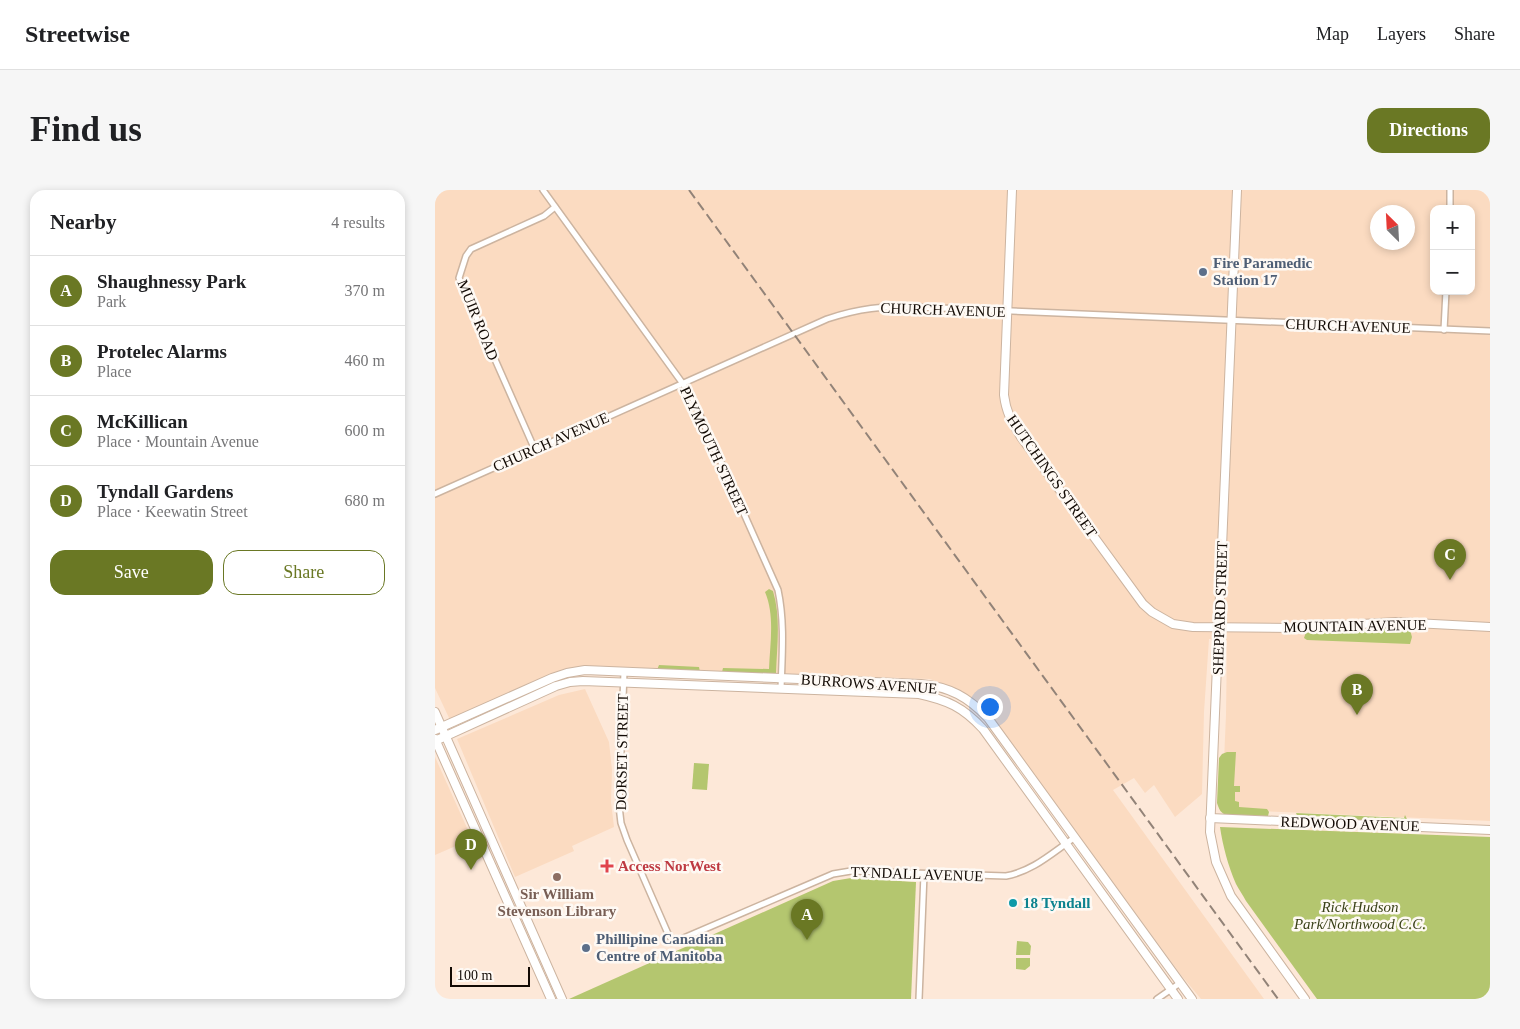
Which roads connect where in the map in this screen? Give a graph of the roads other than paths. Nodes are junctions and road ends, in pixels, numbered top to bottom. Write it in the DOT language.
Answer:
graph roads {
  1 [pos="543,190"];
  2 [pos="1012,190"];
  3 [pos="1237,190"];
  4 [pos="1451,190"];
  5 [pos="1449,205"];
  6 [pos="555,208"];
  7 [pos="1445,295"];
  8 [pos="1007,311"];
  9 [pos="1231,321"];
  10 [pos="1444,330"];
  11 [pos="1490,331"];
  12 [pos="683,384"];
  13 [pos="535,450"];
  14 [pos="435,494"];
  15 [pos="1490,627"];
  16 [pos="1220,628"];
  17 [pos="624,672"];
  18 [pos="781,679"];
  19 [pos="623,682"];
  20 [pos="781,689"];
  21 [pos="521,692"];
  22 [pos="525,700"];
  23 [pos="435,712"];
  24 [pos="438,728"];
  25 [pos="445,737"];
  26 [pos="435,740"];
  27 [pos="1210,818"];
  28 [pos="1490,830"];
  29 [pos="1074,838"];
  30 [pos="1066,844"];
  31 [pos="924,874"];
  32 [pos="673,940"];
  33 [pos="1180,982"];
  34 [pos="1171,989"];
  35 [pos="561,996"];
  36 [pos="550,999"];
  37 [pos="919,999"];
  38 [pos="1157,999"];
  39 [pos="1178,999"];
  40 [pos="1192,999"];
  41 [pos="1305,999"];
  1 -- 6 [label="street, PLYMOUTH STREET"];
  2 -- 8 [label="street, HUTCHINGS STREET"];
  3 -- 9 [label="street, SHEPPARD STREET"];
  4 -- 5 [label="street"];
  6 -- 12 [label="street, PLYMOUTH STREET"];
  6 -- 13 [label="street, MUIR ROAD"];
  7 -- 10 [label="street"];
  8 -- 9 [label="street, CHURCH AVENUE"];
  8 -- 12 [label="street, CHURCH AVENUE"];
  8 -- 16 [label="street, HUTCHINGS STREET"];
  9 -- 10 [label="street, CHURCH AVENUE"];
  9 -- 16 [label="street, SHEPPARD STREET"];
  10 -- 11 [label="street, CHURCH AVENUE"];
  12 -- 13 [label="street, CHURCH AVENUE"];
  12 -- 18 [label="street, PLYMOUTH STREET"];
  13 -- 14 [label="street, CHURCH AVENUE"];
  15 -- 16 [label="street, MOUNTAIN AVENUE"];
  16 -- 27 [label="street, SHEPPARD STREET"];
  17 -- 18 [label="street, BURROWS AVENUE"];
  17 -- 19 [label="street, DORSET STREET"];
  17 -- 21 [label="street, BURROWS AVENUE"];
  18 -- 20 [label="street, PLYMOUTH STREET"];
  18 -- 29 [label="street, BURROWS AVENUE"];
  19 -- 20 [label="street, BURROWS AVENUE"];
  19 -- 22 [label="street, BURROWS AVENUE"];
  19 -- 32 [label="street, DORSET STREET"];
  20 -- 30 [label="street, BURROWS AVENUE"];
  21 -- 22 [label="street"];
  21 -- 24 [label="street, BURROWS AVENUE"];
  22 -- 25 [label="street, BURROWS AVENUE"];
  23 -- 24 [label="street"];
  24 -- 25 [label="street"];
  25 -- 26 [label="street, BURROWS AVENUE"];
  25 -- 35 [label="street"];
  26 -- 36 [label="street"];
  27 -- 28 [label="street, REDWOOD AVENUE"];
  27 -- 41 [label="street, SHEPPARD STREET"];
  29 -- 30 [label="street, TYNDALL AVENUE"];
  29 -- 33 [label="street, BURROWS AVENUE"];
  30 -- 31 [label="street, TYNDALL AVENUE"];
  30 -- 34 [label="street, BURROWS AVENUE"];
  31 -- 32 [label="street, TYNDALL AVENUE"];
  31 -- 37 [label="street"];
  33 -- 34 [label="street"];
  33 -- 40 [label="street, BURROWS AVENUE"];
  34 -- 38 [label="street"];
  34 -- 39 [label="street, BURROWS AVENUE"];
  35 -- 36 [label="street"];
}
